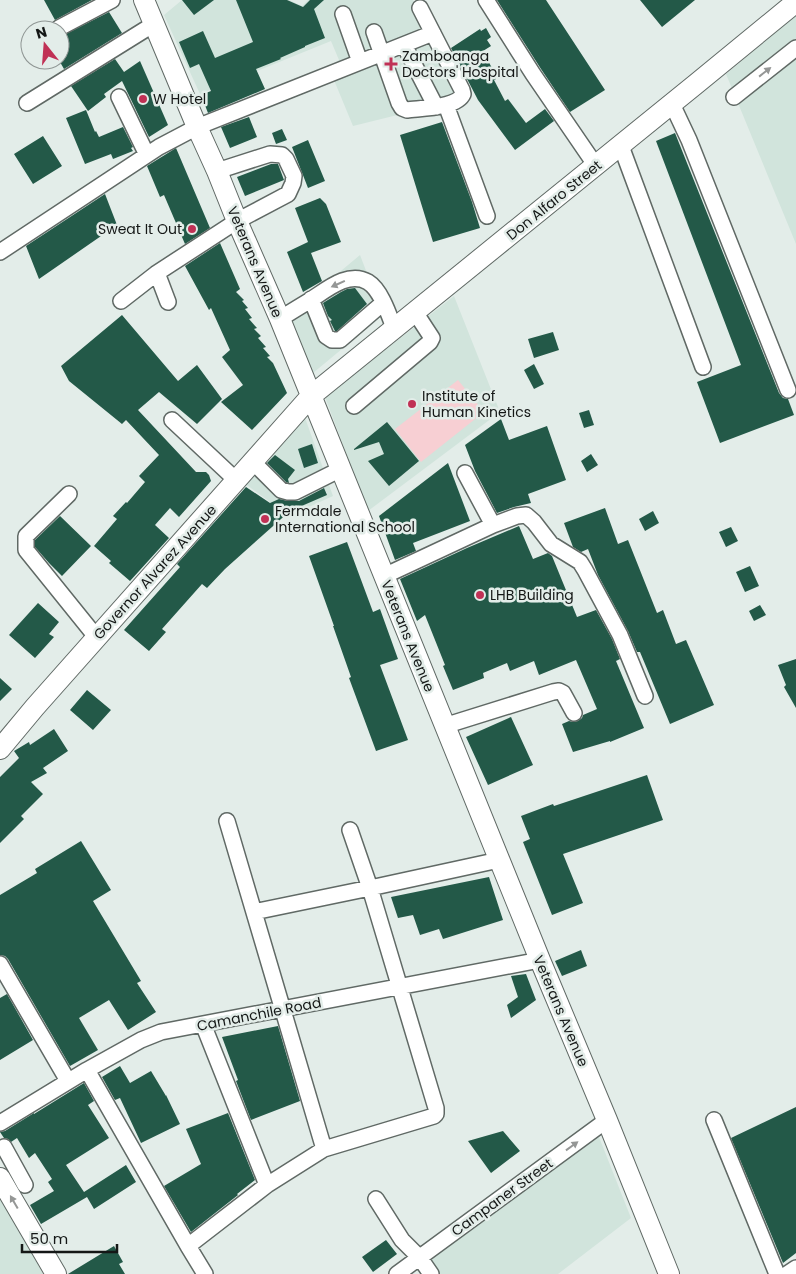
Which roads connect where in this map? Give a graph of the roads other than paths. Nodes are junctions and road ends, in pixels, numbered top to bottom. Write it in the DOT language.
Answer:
graph roads {
  1 [pos="112,0"];
  2 [pos="486,0"];
  3 [pos="147,2"];
  4 [pos="796,2"];
  5 [pos="420,8"];
  6 [pos="343,14"];
  7 [pos="70,22"];
  8 [pos="154,24"];
  9 [pos="374,32"];
  10 [pos="433,34"];
  11 [pos="404,44"];
  12 [pos="796,48"];
  13 [pos="382,53"];
  14 [pos="360,62"];
  15 [pos="120,97"];
  16 [pos="734,97"];
  17 [pos="27,103"];
  18 [pos="672,104"];
  19 [pos="441,106"];
  20 [pos="197,127"];
  21 [pos="620,146"];
  22 [pos="147,155"];
  23 [pos="596,166"];
  24 [pos="217,171"];
  25 [pos="487,216"];
  26 [pos="237,221"];
  27 [pos="0,252"];
  28 [pos="156,273"];
  29 [pos="311,300"];
  30 [pos="121,301"];
  31 [pos="168,302"];
  32 [pos="383,303"];
  33 [pos="415,312"];
  34 [pos="280,319"];
  35 [pos="394,328"];
  36 [pos="703,367"];
  37 [pos="788,390"];
  38 [pos="311,396"];
  39 [pos="354,406"];
  40 [pos="172,420"];
  41 [pos="252,462"];
  42 [pos="341,469"];
  43 [pos="465,473"];
  44 [pos="236,480"];
  45 [pos="69,494"];
  46 [pos="493,525"];
  47 [pos="384,576"];
  48 [pos="96,638"];
  49 [pos="645,696"];
  50 [pos="574,714"];
  51 [pos="444,726"];
  52 [pos="0,749"];
  53 [pos="227,821"];
  54 [pos="350,830"];
  55 [pos="500,860"];
  56 [pos="370,888"];
  57 [pos="254,912"];
  58 [pos="540,960"];
  59 [pos="0,964"];
  60 [pos="399,987"];
  61 [pos="283,1010"];
  62 [pos="203,1024"];
  63 [pos="87,1070"];
  64 [pos="68,1081"];
  65 [pos="607,1120"];
  66 [pos="714,1120"];
  67 [pos="0,1124"];
  68 [pos="4,1147"];
  69 [pos="324,1149"];
  70 [pos="11,1179"];
  71 [pos="267,1185"];
  72 [pos="376,1199"];
  73 [pos="188,1246"];
  74 [pos="420,1258"];
  75 [pos="796,1268"];
  76 [pos="56,1274"];
  77 [pos="206,1274"];
  78 [pos="397,1274"];
  79 [pos="431,1274"];
  80 [pos="669,1274"];
  81 [pos="777,1274"];
  82 [pos="787,1274"];
  1 -- 7 [label="street"];
  2 -- 23 [label="street"];
  3 -- 8 [label="main road, Veterans Avenue"];
  4 -- 18 [label="main road, Don Alfaro Street"];
  5 -- 10 [label="street"];
  6 -- 14 [label="street"];
  8 -- 17 [label="street"];
  8 -- 20 [label="main road, Veterans Avenue"];
  9 -- 13 [label="street"];
  10 -- 11 [label="street"];
  10 -- 19 [label="street"];
  11 -- 13 [label="street"];
  11 -- 19 [label="street"];
  16 -- 12 [label="street, one-way"];
  13 -- 14 [label="street"];
  13 -- 19 [label="street"];
  14 -- 20 [label="street"];
  15 -- 22 [label="street"];
  18 -- 21 [label="main road, Don Alfaro Street"];
  18 -- 37 [label="street"];
  19 -- 25 [label="street"];
  20 -- 22 [label="street"];
  20 -- 24 [label="main road, Veterans Avenue"];
  21 -- 23 [label="main road, Don Alfaro Street"];
  21 -- 36 [label="street"];
  22 -- 27 [label="street"];
  23 -- 33 [label="main road, Don Alfaro Street"];
  24 -- 26 [label="main road, Veterans Avenue"];
  24 -- 26 [label="street"];
  26 -- 28 [label="street"];
  26 -- 34 [label="main road, Veterans Avenue"];
  28 -- 30 [label="street"];
  28 -- 31 [label="street"];
  32 -- 29 [label="street, one-way"];
  29 -- 32 [label="street"];
  29 -- 34 [label="street"];
  32 -- 35 [label="street"];
  33 -- 35 [label="main road, Don Alfaro Street"];
  33 -- 39 [label="street"];
  34 -- 38 [label="main road, Veterans Avenue"];
  35 -- 38 [label="main road, Don Alfaro Street"];
  38 -- 41 [label="main road, Governor Alvarez Avenue"];
  38 -- 42 [label="main road, Veterans Avenue"];
  40 -- 44 [label="street"];
  41 -- 42 [label="street"];
  41 -- 44 [label="main road, Governor Alvarez Avenue"];
  42 -- 47 [label="main road, Veterans Avenue"];
  43 -- 46 [label="street"];
  44 -- 48 [label="main road, Governor Alvarez Avenue"];
  45 -- 48 [label="street"];
  46 -- 47 [label="street"];
  46 -- 49 [label="street"];
  47 -- 51 [label="main road, Veterans Avenue"];
  48 -- 52 [label="main road, Governor Alvarez Avenue"];
  50 -- 51 [label="street"];
  51 -- 55 [label="main road, Veterans Avenue"];
  53 -- 57 [label="street"];
  54 -- 56 [label="street"];
  55 -- 56 [label="street"];
  55 -- 58 [label="main road, Veterans Avenue"];
  56 -- 57 [label="street"];
  56 -- 60 [label="street"];
  57 -- 61 [label="street"];
  58 -- 60 [label="street, Camanchile Road"];
  58 -- 65 [label="main road, Veterans Avenue"];
  59 -- 64 [label="street"];
  60 -- 61 [label="street, Camanchile Road"];
  60 -- 69 [label="street"];
  61 -- 62 [label="street, Camanchile Road"];
  61 -- 69 [label="street"];
  62 -- 63 [label="street, Camanchile Road"];
  62 -- 71 [label="street"];
  63 -- 64 [label="street, Camanchile Road"];
  63 -- 73 [label="street"];
  64 -- 67 [label="street, Camanchile Road"];
  74 -- 65 [label="street, Campaner Street, one-way"];
  65 -- 80 [label="main road, Veterans Avenue"];
  66 -- 81 [label="street"];
  68 -- 70 [label="street"];
  69 -- 71 [label="street"];
  76 -- 70 [label="main road, one-way"];
  71 -- 73 [label="street"];
  72 -- 74 [label="street"];
  73 -- 77 [label="street"];
  74 -- 78 [label="street, Campaner Street"];
  74 -- 79 [label="street"];
  75 -- 82 [label="street"];
}
